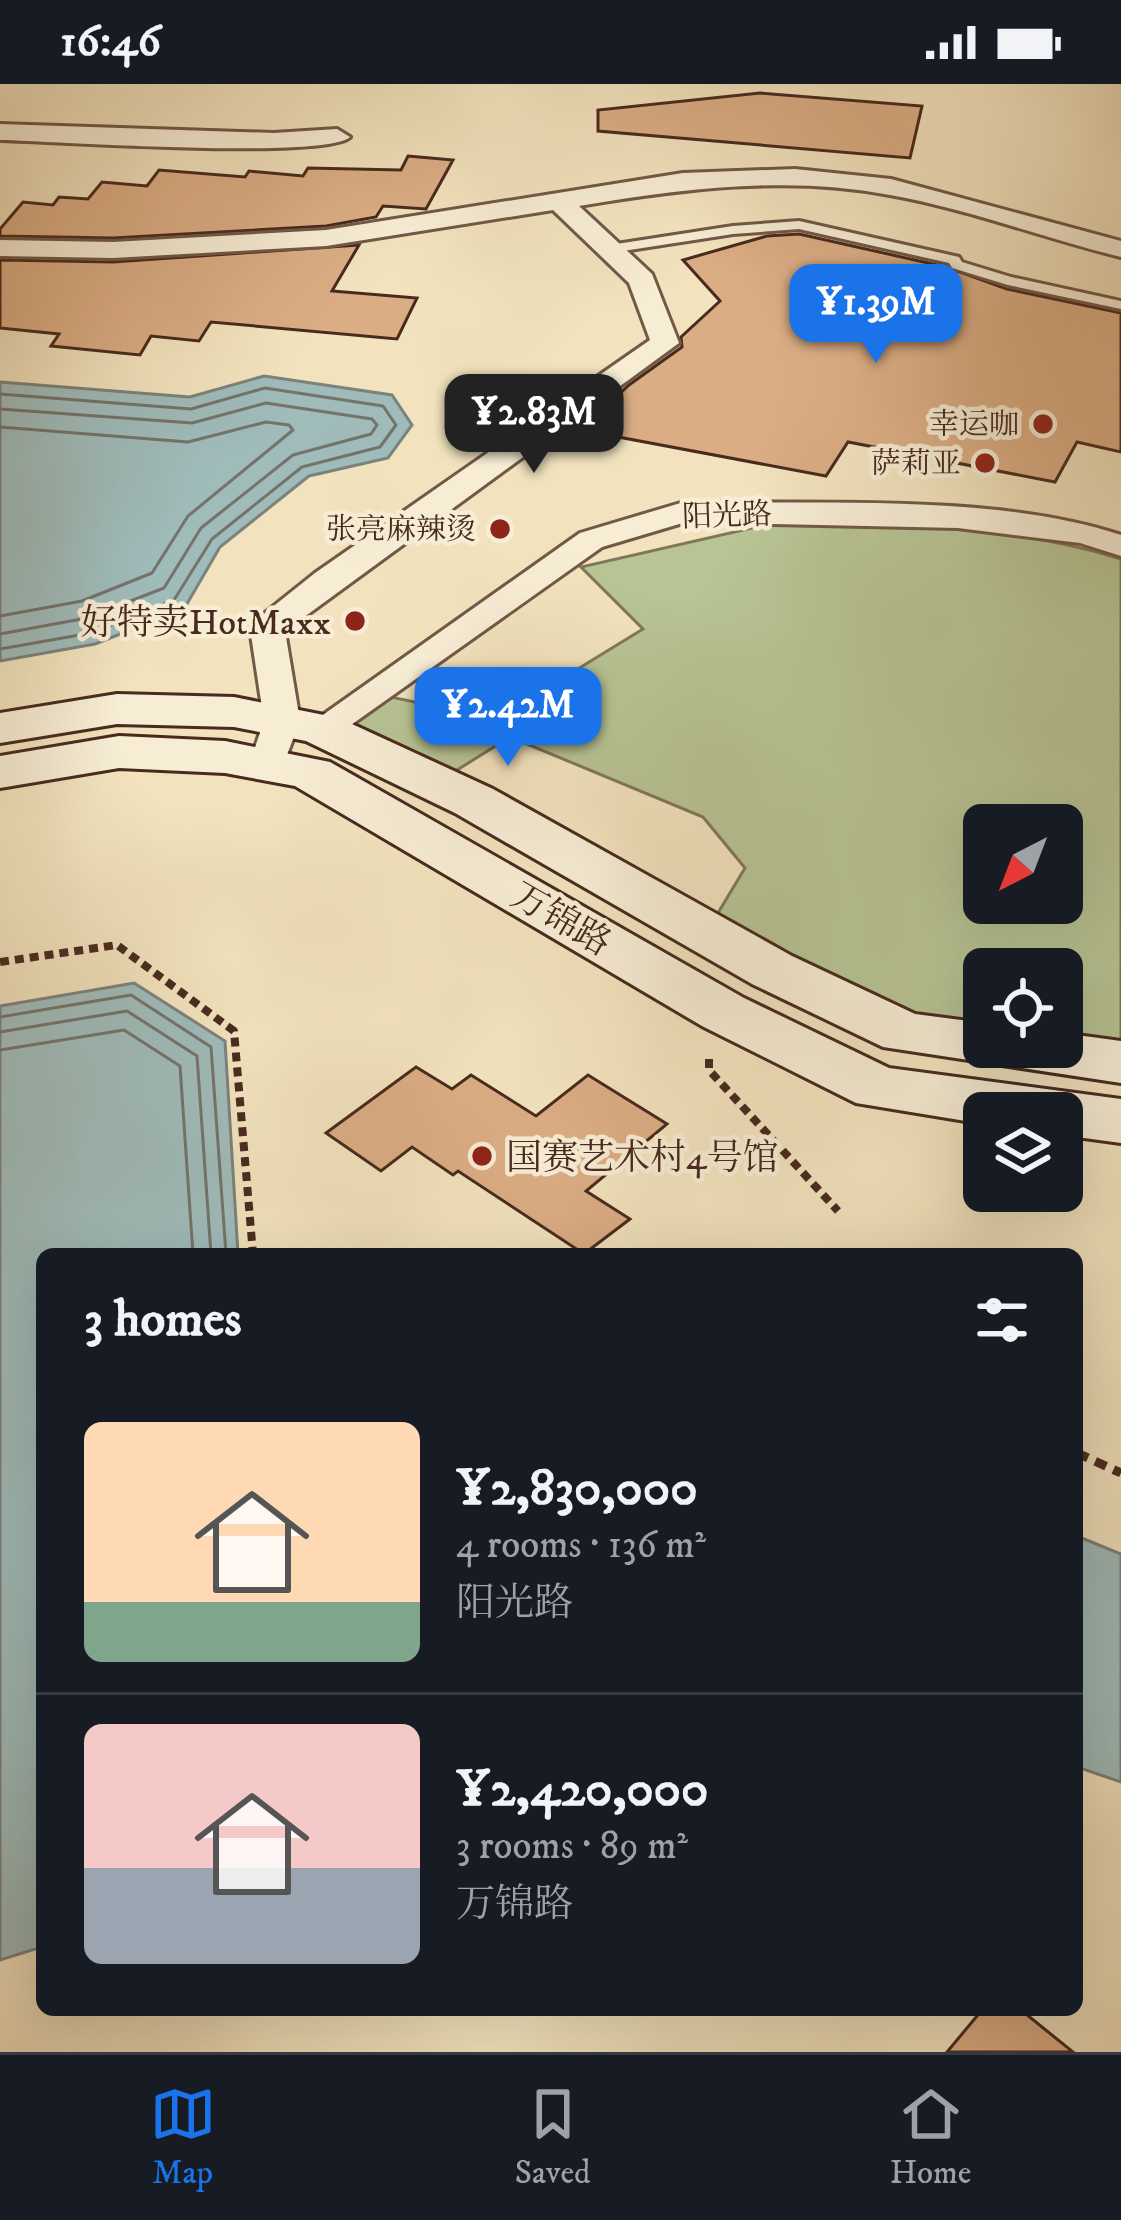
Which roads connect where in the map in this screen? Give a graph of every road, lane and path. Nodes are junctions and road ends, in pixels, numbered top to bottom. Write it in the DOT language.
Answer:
graph roads {
  1 [pos="0,132"];
  2 [pos="337,137"];
  3 [pos="561,203"];
  4 [pos="0,248"];
  5 [pos="1121,249"];
  6 [pos="610,250"];
  7 [pos="1121,304"];
  8 [pos="1121,546"];
  9 [pos="0,728"];
  10 [pos="290,738"];
  11 [pos="0,772"];
  12 [pos="0,962"];
  13 [pos="723,1012"];
  14 [pos="963,1040"];
  15 [pos="1083,1057"];
  16 [pos="1121,1062"];
  17 [pos="1121,1121"];
  18 [pos="838,1211"];
  19 [pos="252,1248"];
  20 [pos="1083,1456"];
  21 [pos="1121,1473"];
  1 -- 2 [label="street"];
  3 -- 4 [label="street"];
  3 -- 5 [label="street"];
  3 -- 6 [label="street"];
  6 -- 7 [label="lane"];
  6 -- 10 [label="street"];
  8 -- 10 [label="street, 阳光路"];
  9 -- 10 [label="street, 万锦路"];
  10 -- 11 [label="street, 万锦路"];
  10 -- 13 [label="street, 万锦路"];
  10 -- 14 [label="street, 万锦路"];
  12 -- 19 [label="path"];
  13 -- 17 [label="street, 万锦路"];
  13 -- 18 [label="path"];
  15 -- 16 [label="street"];
  20 -- 21 [label="path"];
}
